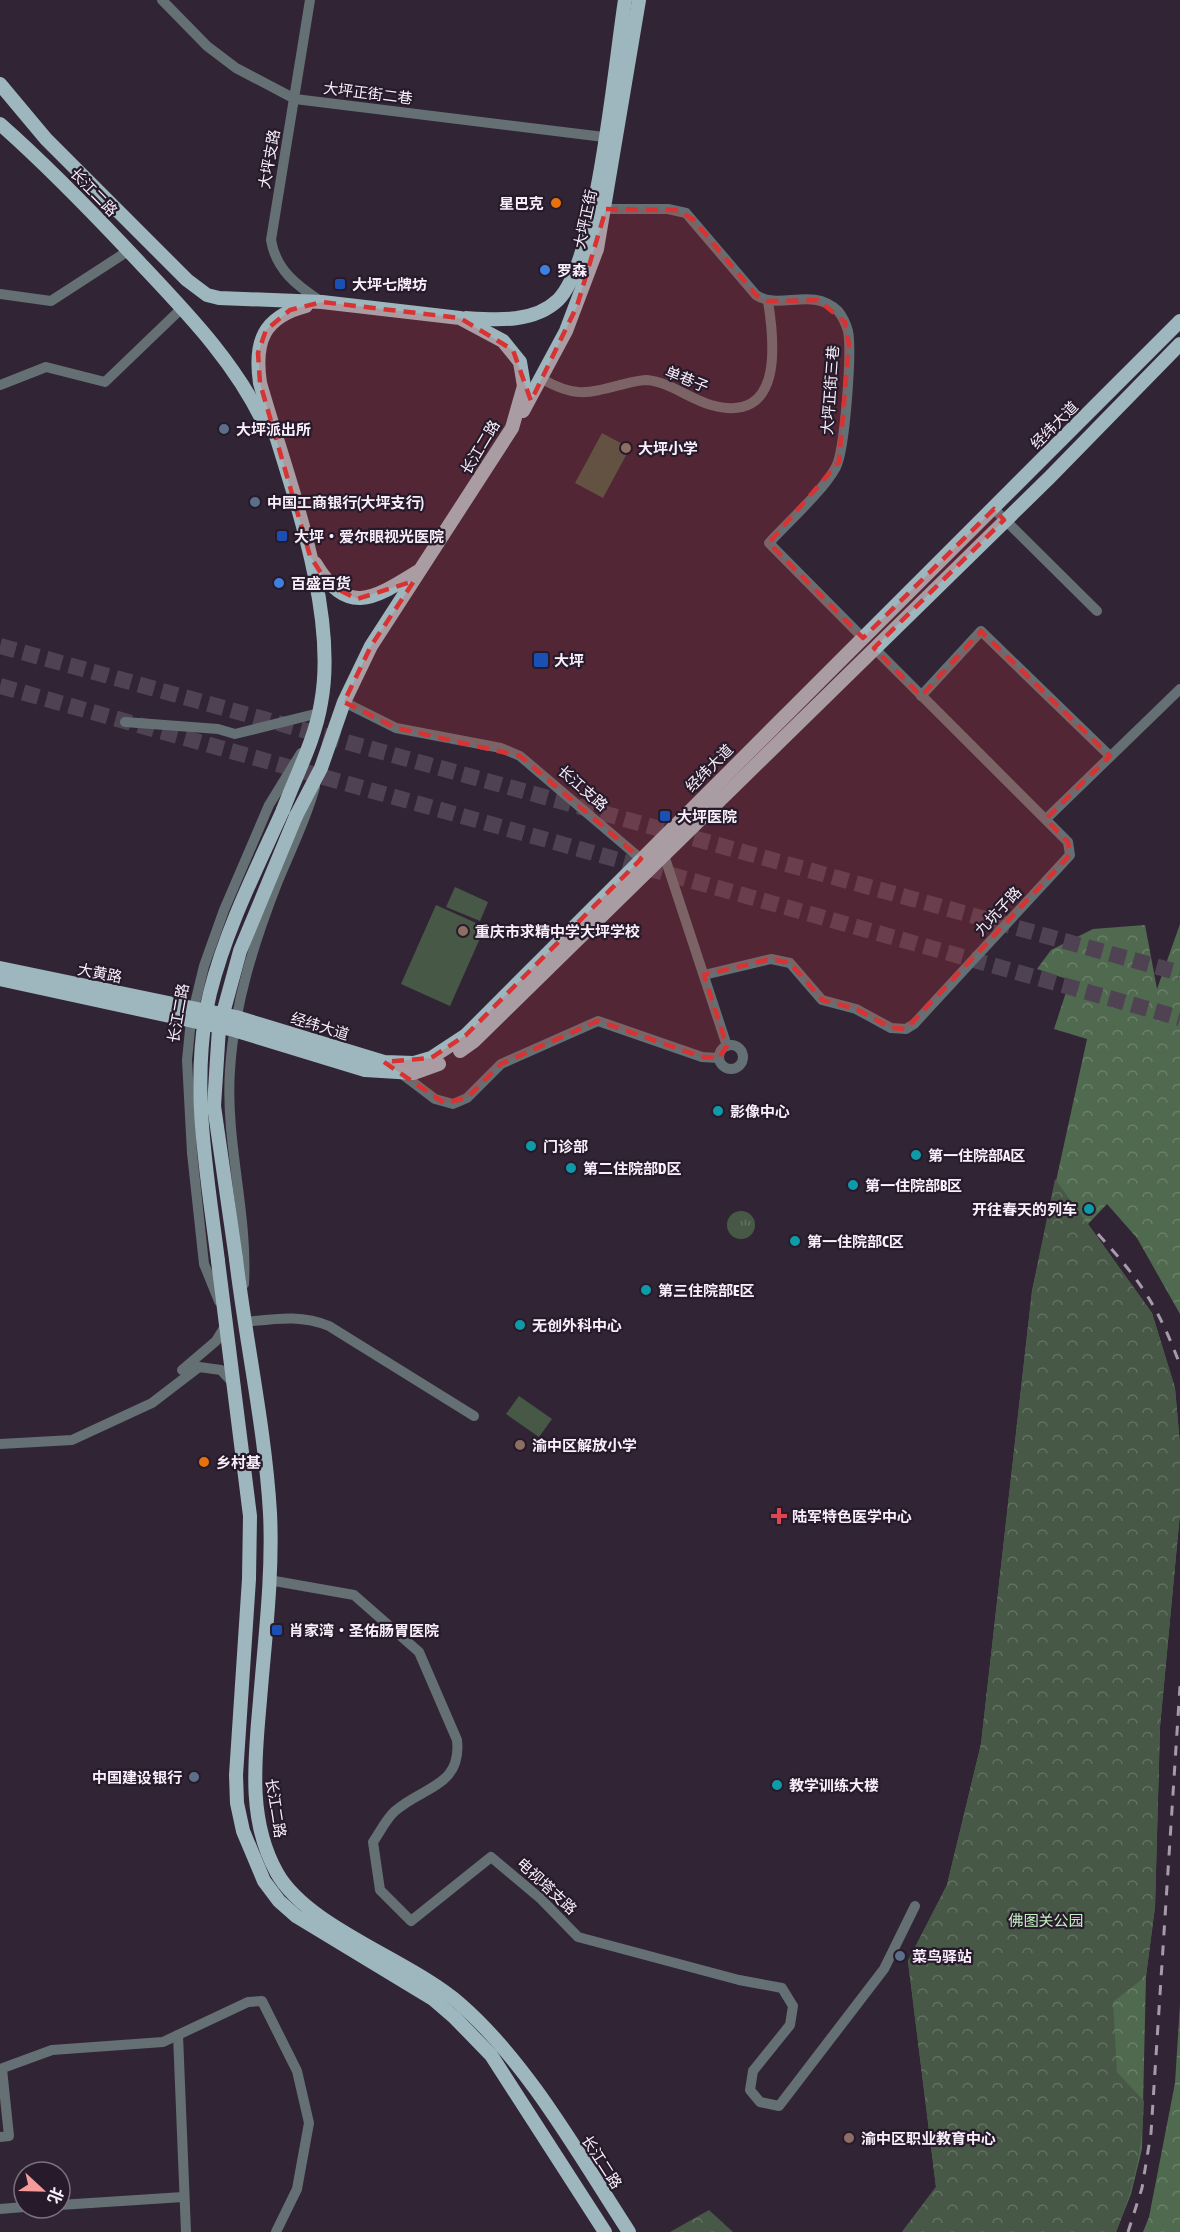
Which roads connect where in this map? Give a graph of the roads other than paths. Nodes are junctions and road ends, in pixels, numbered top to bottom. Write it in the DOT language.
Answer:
graph roads {
  1 [pos="162,0"];
  2 [pos="310,0"];
  3 [pos="625,0"];
  4 [pos="639,0"];
  5 [pos="0,84"];
  6 [pos="295,99"];
  7 [pos="0,124"];
  8 [pos="604,137"];
  9 [pos="606,209"];
  10 [pos="128,251"];
  11 [pos="0,294"];
  12 [pos="768,301"];
  13 [pos="322,302"];
  14 [pos="182,308"];
  15 [pos="460,318"];
  16 [pos="1180,321"];
  17 [pos="1180,344"];
  18 [pos="542,379"];
  19 [pos="0,385"];
  20 [pos="512,428"];
  21 [pos="283,463"];
  22 [pos="994,509"];
  23 [pos="1004,520"];
  24 [pos="310,556"];
  25 [pos="422,569"];
  26 [pos="1097,611"];
  27 [pos="863,638"];
  28 [pos="874,648"];
  29 [pos="1180,689"];
  30 [pos="921,696"];
  31 [pos="344,702"];
  32 [pos="320,713"];
  33 [pos="125,722"];
  34 [pos="311,738"];
  35 [pos="1110,756"];
  36 [pos="321,768"];
  37 [pos="1046,819"];
  38 [pos="664,855"];
  39 [pos="641,859"];
  40 [pos="0,968"];
  41 [pos="704,975"];
  42 [pos="0,979"];
  43 [pos="192,1014"];
  44 [pos="235,1023"];
  45 [pos="727,1046"];
  46 [pos="719,1058"];
  47 [pos="187,1060"];
  48 [pos="384,1062"];
  49 [pos="230,1071"];
  50 [pos="401,1074"];
  51 [pos="243,1315"];
  52 [pos="225,1319"];
  53 [pos="234,1385"];
  54 [pos="132,1413"];
  55 [pos="474,1416"];
  56 [pos="0,1444"];
  57 [pos="269,1580"];
  58 [pos="915,1906"];
  59 [pos="178,2035"];
  60 [pos="1,2069"];
  61 [pos="0,2137"];
  62 [pos="183,2197"];
  63 [pos="72,2204"];
  64 [pos="186,2232"];
  65 [pos="276,2232"];
  66 [pos="605,2232"];
  67 [pos="629,2232"];
  1 -- 6 [label="street, 大坪正街二巷"];
  2 -- 6 [label="street, 大坪支路"];
  3 -- 8 [label="main road, 大坪正街"];
  4 -- 9 [label="main road, 大坪正街"];
  5 -- 13 [label="main road, 长江二路"];
  6 -- 8 [label="street, 大坪正街二巷"];
  6 -- 13 [label="street, 大坪支路"];
  7 -- 10 [label="main road, 长江二路"];
  8 -- 15 [label="main road, 大坪正街"];
  9 -- 12 [label="street"];
  9 -- 18 [label="main road, 大坪正街"];
  10 -- 11 [label="street"];
  10 -- 14 [label="main road, 长江二路"];
  12 -- 18 [label="street, 单巷子"];
  12 -- 27 [label="street, 大坪正街三巷"];
  13 -- 15 [label="main road, 长江二路"];
  13 -- 21 [label="main road, 长江二路"];
  14 -- 19 [label="street"];
  14 -- 21 [label="main road, 长江二路"];
  15 -- 20 [label="main road, 长江二路"];
  16 -- 22 [label="main road, 经纬大道"];
  17 -- 23 [label="main road, 经纬大道"];
  18 -- 20 [label="main road, 大坪正街"];
  20 -- 25 [label="main road, 长江二路"];
  21 -- 24 [label="main road, 长江二路"];
  22 -- 23 [label="street"];
  22 -- 27 [label="main road, 经纬大道"];
  23 -- 26 [label="street"];
  23 -- 28 [label="main road, 经纬大道"];
  24 -- 25 [label="main road, 长江二路"];
  24 -- 32 [label="main road, 长江二路"];
  25 -- 31 [label="main road, 长江二路"];
  27 -- 39 [label="main road, 经纬大道"];
  28 -- 30 [label="street, 九坑子路"];
  28 -- 38 [label="main road, 经纬大道"];
  29 -- 35 [label="street"];
  30 -- 35 [label="street"];
  30 -- 37 [label="street, 九坑子路"];
  31 -- 36 [label="main road, 长江二路"];
  31 -- 39 [label="street, 长江支路"];
  32 -- 33 [label="street"];
  32 -- 34 [label="main road, 长江二路"];
  34 -- 43 [label="street, 长江二路"];
  34 -- 52 [label="main road, 长江二路, bridge"];
  35 -- 37 [label="street"];
  36 -- 44 [label="street, 长江二路"];
  36 -- 51 [label="main road, 长江二路, bridge"];
  37 -- 41 [label="street, 九坑子路"];
  38 -- 41 [label="street"];
  38 -- 50 [label="main road, 经纬大道"];
  39 -- 48 [label="main road, 经纬大道"];
  40 -- 43 [label="main road, 大黄路"];
  41 -- 45 [label="street"];
  42 -- 43 [label="main road, 大黄路"];
  43 -- 44 [label="main road, 经纬大道"];
  43 -- 47 [label="street, 长江二路"];
  44 -- 48 [label="main road, 经纬大道"];
  44 -- 49 [label="street, 长江二路"];
  44 -- 50 [label="main road, 经纬大道"];
  45 -- 46 [label="street"];
  45 -- 46 [label="street"];
  46 -- 50 [label="street"];
  47 -- 49 [label="street"];
  47 -- 52 [label="street, 长江二路"];
  48 -- 50 [label="street"];
  49 -- 51 [label="street, 长江二路"];
  51 -- 55 [label="street"];
  51 -- 57 [label="main road, 长江二路"];
  52 -- 53 [label="main road, 长江二路"];
  52 -- 54 [label="street"];
  53 -- 54 [label="street"];
  53 -- 66 [label="main road, 长江二路"];
  54 -- 56 [label="street"];
  57 -- 58 [label="street, 电视塔支路"];
  57 -- 67 [label="main road, 长江二路"];
  59 -- 60 [label="street"];
  59 -- 62 [label="street"];
  59 -- 65 [label="street"];
  60 -- 61 [label="street"];
  62 -- 63 [label="street"];
  62 -- 64 [label="street"];
}
